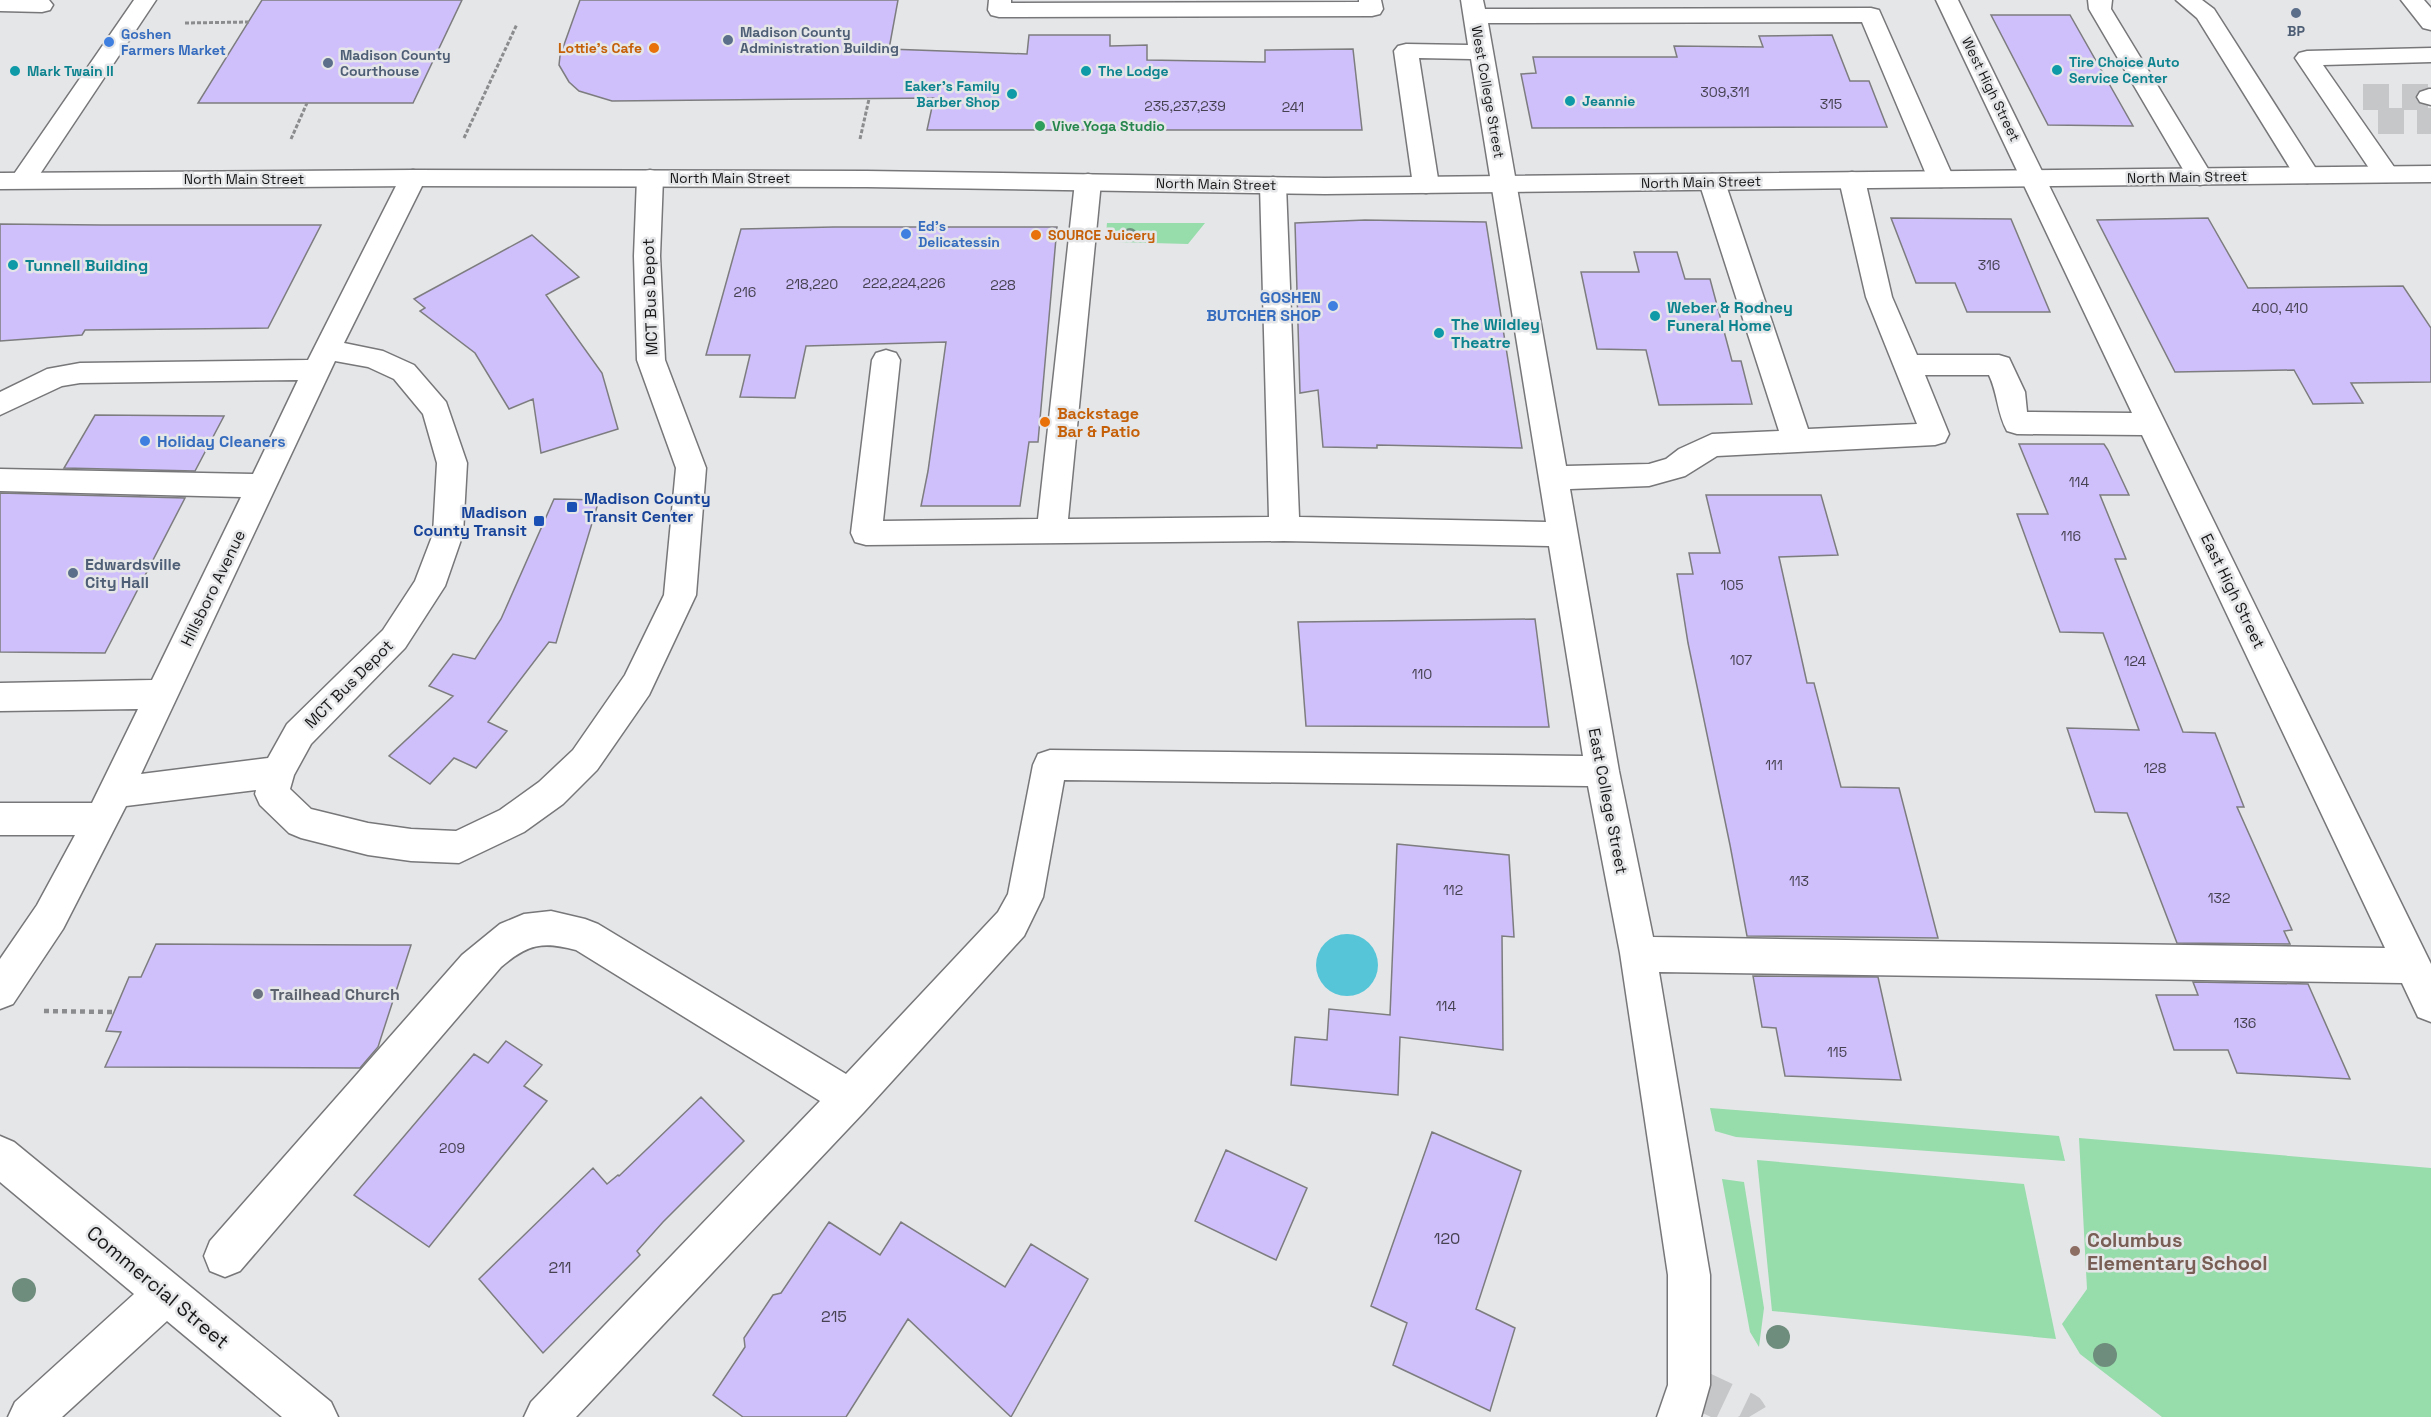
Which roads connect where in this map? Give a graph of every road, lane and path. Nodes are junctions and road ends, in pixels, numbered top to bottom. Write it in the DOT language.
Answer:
graph roads {
  1 [pos="145,0"];
  2 [pos="1000,0"];
  3 [pos="1370,0"];
  4 [pos="1947,0"];
  5 [pos="2101,0"];
  6 [pos="2187,0"];
  7 [pos="2412,0"];
  8 [pos="0,4"];
  9 [pos="42,5"];
  10 [pos="1473,8"];
  11 [pos="249,22"];
  12 [pos="185,23"];
  13 [pos="2431,23"];
  14 [pos="517,24"];
  15 [pos="1481,52"];
  16 [pos="2431,55"];
  17 [pos="2363,97"];
  18 [pos="2334,98"];
  19 [pos="869,99"];
  20 [pos="307,103"];
  21 [pos="2350,121"];
  22 [pos="2378,121"];
  23 [pos="464,138"];
  24 [pos="291,139"];
  25 [pos="860,139"];
  26 [pos="2386,174"];
  27 [pos="2431,174"];
  28 [pos="2307,175"];
  29 [pos="2200,177"];
  30 [pos="413,178"];
  31 [pos="650,178"];
  32 [pos="2034,178"];
  33 [pos="1941,179"];
  34 [pos="1852,180"];
  35 [pos="12,181"];
  36 [pos="1088,182"];
  37 [pos="1712,182"];
  38 [pos="1505,184"];
  39 [pos="1273,185"];
  40 [pos="1426,185"];
  41 [pos="323,360"];
  42 [pos="886,360"];
  43 [pos="1907,365"];
  44 [pos="0,404"];
  45 [pos="2153,424"];
  46 [pos="1797,441"];
  47 [pos="1554,478"];
  48 [pos="0,480"];
  49 [pos="262,486"];
  50 [pos="1284,529"];
  51 [pos="1052,531"];
  52 [pos="1563,534"];
  53 [pos="162,693"];
  54 [pos="0,697"];
  55 [pos="1602,771"];
  56 [pos="278,772"];
  57 [pos="108,805"];
  58 [pos="0,819"];
  59 [pos="1638,953"];
  60 [pos="2413,966"];
  61 [pos="0,991"];
  62 [pos="2431,1004"];
  63 [pos="43,1011"];
  64 [pos="114,1012"];
  65 [pos="850,1098"];
  66 [pos="0,1156"];
  67 [pos="225,1256"];
  68 [pos="166,1293"];
  69 [pos="1684,1401"];
  70 [pos="30,1417"];
  71 [pos="316,1417"];
  72 [pos="546,1417"];
  1 -- 35 [label="street"];
  2 -- 3 [label="street"];
  4 -- 32 [label="street, West High Street"];
  5 -- 29 [label="street"];
  6 -- 28 [label="street"];
  7 -- 13 [label="street"];
  8 -- 9 [label="street"];
  10 -- 15 [label="street, West College Street"];
  10 -- 33 [label="street"];
  11 -- 12 [label="path"];
  14 -- 23 [label="path"];
  15 -- 38 [label="street, West College Street"];
  15 -- 40 [label="street"];
  16 -- 18 [label="street"];
  17 -- 18 [label="street"];
  18 -- 21 [label="street"];
  19 -- 25 [label="path"];
  20 -- 24 [label="path"];
  21 -- 22 [label="street"];
  21 -- 26 [label="street"];
  26 -- 27 [label="street, North Main Street"];
  26 -- 28 [label="street, North Main Street"];
  28 -- 29 [label="street, North Main Street"];
  29 -- 32 [label="street, North Main Street"];
  30 -- 31 [label="street, North Main Street"];
  30 -- 35 [label="street, North Main Street"];
  30 -- 41 [label="street, Hillsboro Avenue"];
  31 -- 36 [label="street, North Main Street"];
  31 -- 56 [label="street, MCT Bus Depot"];
  32 -- 33 [label="street, North Main Street"];
  32 -- 45 [label="street, East High Street"];
  33 -- 34 [label="street, North Main Street"];
  34 -- 37 [label="street, North Main Street"];
  34 -- 43 [label="street"];
  36 -- 39 [label="street, North Main Street"];
  36 -- 51 [label="street"];
  37 -- 38 [label="street, North Main Street"];
  37 -- 46 [label="street"];
  38 -- 40 [label="street, North Main Street"];
  38 -- 47 [label="street, East College Street"];
  39 -- 40 [label="street, North Main Street"];
  39 -- 50 [label="street"];
  41 -- 44 [label="street, MCT Bus Depot"];
  41 -- 49 [label="street, Hillsboro Avenue"];
  41 -- 56 [label="street, MCT Bus Depot"];
  42 -- 51 [label="street"];
  43 -- 45 [label="street"];
  43 -- 46 [label="street"];
  45 -- 60 [label="street, East High Street"];
  46 -- 47 [label="street"];
  47 -- 52 [label="street, East College Street"];
  48 -- 49 [label="street"];
  49 -- 53 [label="street, Hillsboro Avenue"];
  50 -- 51 [label="street"];
  50 -- 52 [label="street"];
  52 -- 55 [label="street, East College Street"];
  53 -- 54 [label="street"];
  53 -- 57 [label="street, Hillsboro Avenue"];
  55 -- 59 [label="street, East College Street"];
  55 -- 65 [label="street"];
  56 -- 57 [label="street"];
  57 -- 58 [label="street"];
  57 -- 61 [label="street, Hillsboro Avenue"];
  59 -- 60 [label="street"];
  59 -- 69 [label="street, East College Street"];
  60 -- 62 [label="street, East High Street"];
  63 -- 64 [label="path"];
  65 -- 67 [label="street"];
  65 -- 72 [label="street"];
  66 -- 68 [label="street, Commercial Street"];
  68 -- 70 [label="street"];
  68 -- 71 [label="street, Commercial Street"];
}
